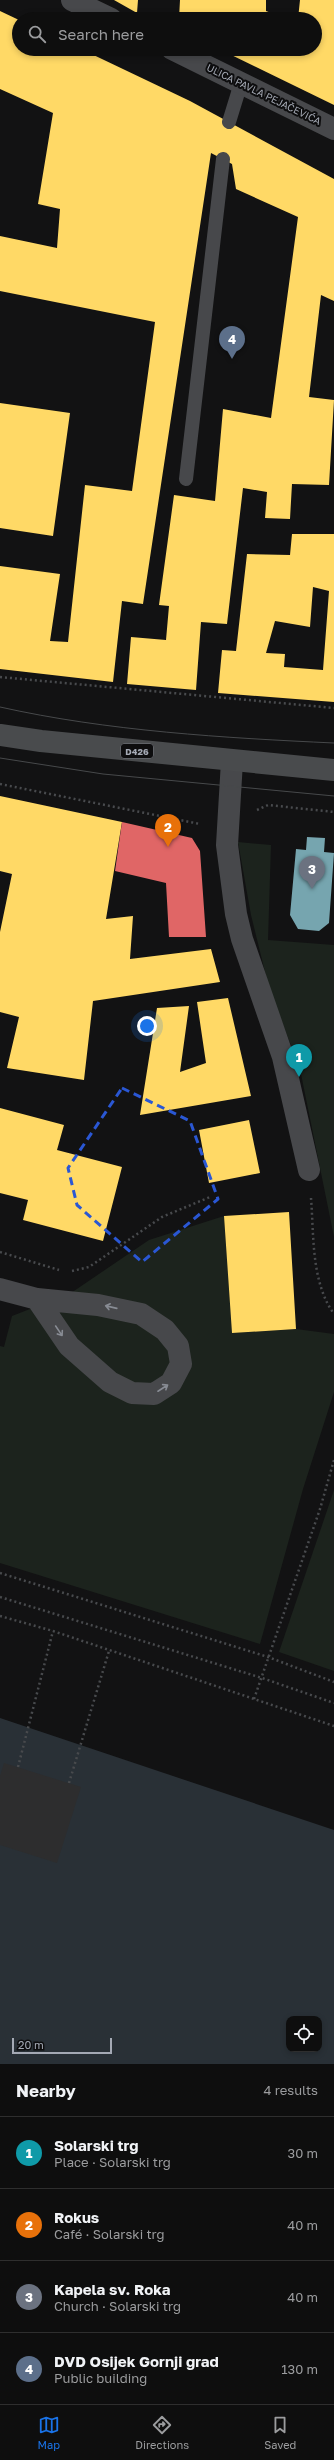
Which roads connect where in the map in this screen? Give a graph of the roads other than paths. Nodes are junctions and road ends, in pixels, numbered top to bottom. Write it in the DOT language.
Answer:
graph roads {
  1 [pos="72,0"];
  2 [pos="97,12"];
  3 [pos="186,56"];
  4 [pos="241,83"];
  5 [pos="229,122"];
  6 [pos="334,129"];
  7 [pos="223,159"];
  8 [pos="186,479"];
  9 [pos="0,735"];
  10 [pos="232,761"];
  11 [pos="334,770"];
  12 [pos="309,1170"];
  13 [pos="0,1289"];
  14 [pos="37,1299"];
  1 -- 2 [label="street"];
  3 -- 4 [label="street, ULICA PAVLA PEJAČEVIĆA"];
  4 -- 5 [label="lane"];
  4 -- 6 [label="street, ULICA PAVLA PEJAČEVIĆA"];
  7 -- 8 [label="lane"];
  9 -- 10 [label="main road, D426"];
  10 -- 11 [label="main road, D426"];
  10 -- 12 [label="street"];
  13 -- 14 [label="street"];
  14 -- 14 [label="street, one-way"];
}
